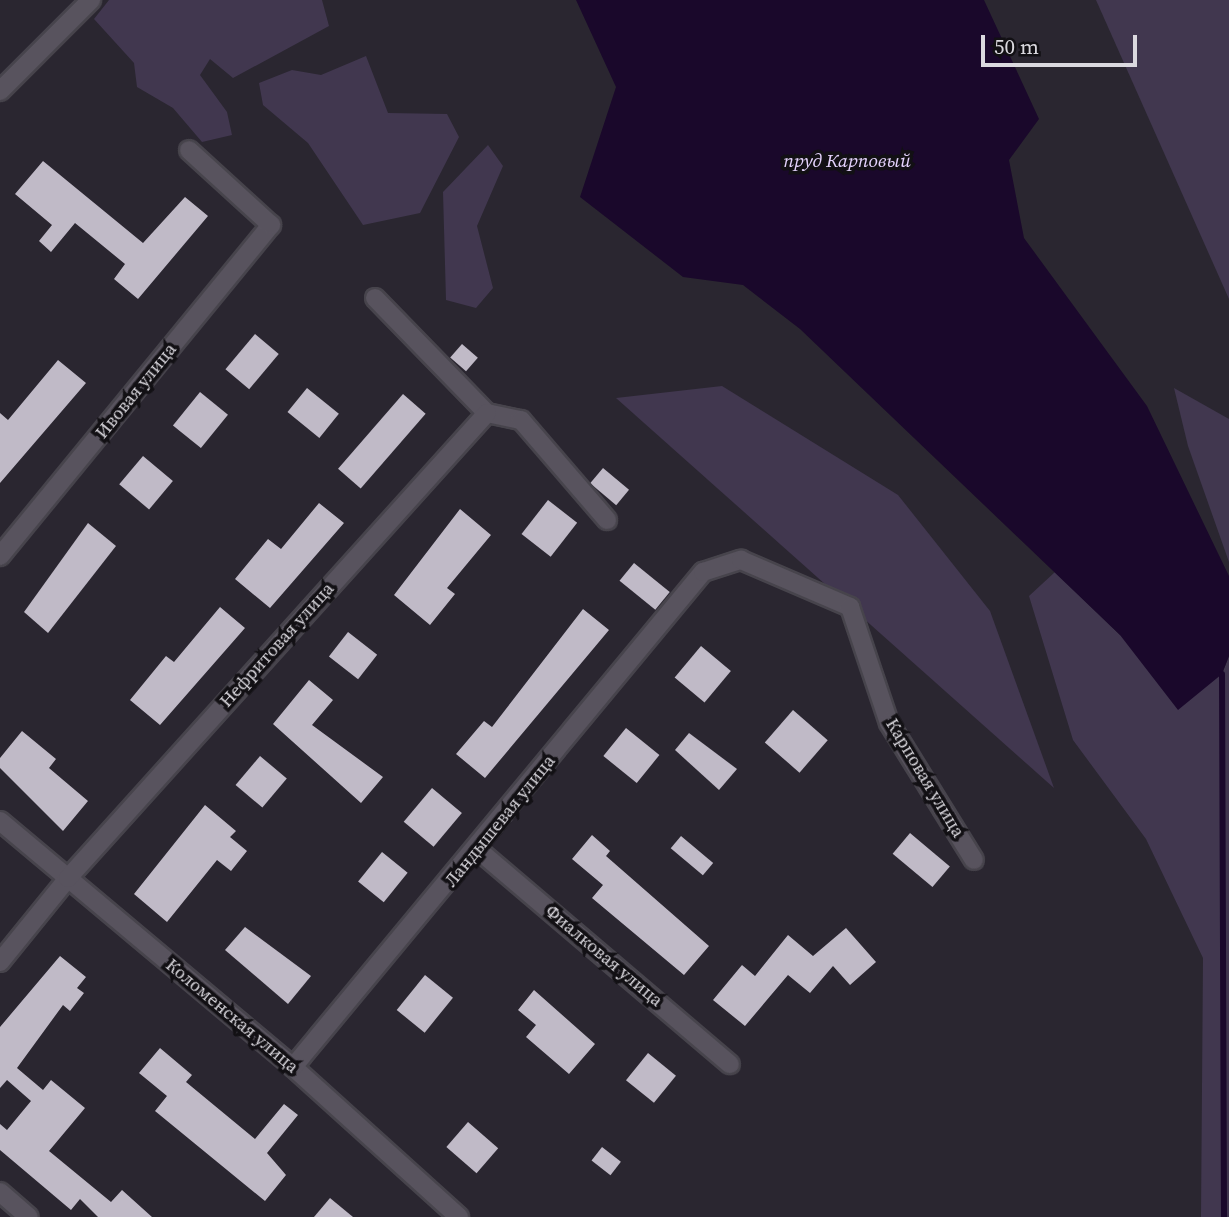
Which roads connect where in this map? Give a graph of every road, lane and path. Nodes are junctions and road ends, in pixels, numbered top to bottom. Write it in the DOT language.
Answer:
graph roads {
  1 [pos="92,0"];
  2 [pos="0,91"];
  3 [pos="189,150"];
  4 [pos="375,298"];
  5 [pos="487,413"];
  6 [pos="607,520"];
  7 [pos="0,556"];
  8 [pos="703,572"];
  9 [pos="0,821"];
  10 [pos="477,849"];
  11 [pos="974,860"];
  12 [pos="68,878"];
  13 [pos="0,962"];
  14 [pos="730,1064"];
  15 [pos="293,1067"];
  16 [pos="0,1192"];
  17 [pos="29,1217"];
  18 [pos="459,1217"];
  1 -- 2 [label="street"];
  3 -- 7 [label="street, Ивовая улица"];
  4 -- 5 [label="street"];
  5 -- 6 [label="street"];
  5 -- 12 [label="street, Нефритовая улица"];
  8 -- 10 [label="street, Ландышевая улица"];
  8 -- 11 [label="street, Карповая улица"];
  9 -- 12 [label="street, Коломенская улица"];
  10 -- 14 [label="street, Фиалковая улица"];
  10 -- 15 [label="street, Ландышевая улица"];
  12 -- 13 [label="street, Нефритовая улица"];
  12 -- 15 [label="street, Коломенская улица"];
  15 -- 18 [label="street, Коломенская улица"];
  16 -- 17 [label="street"];
}
